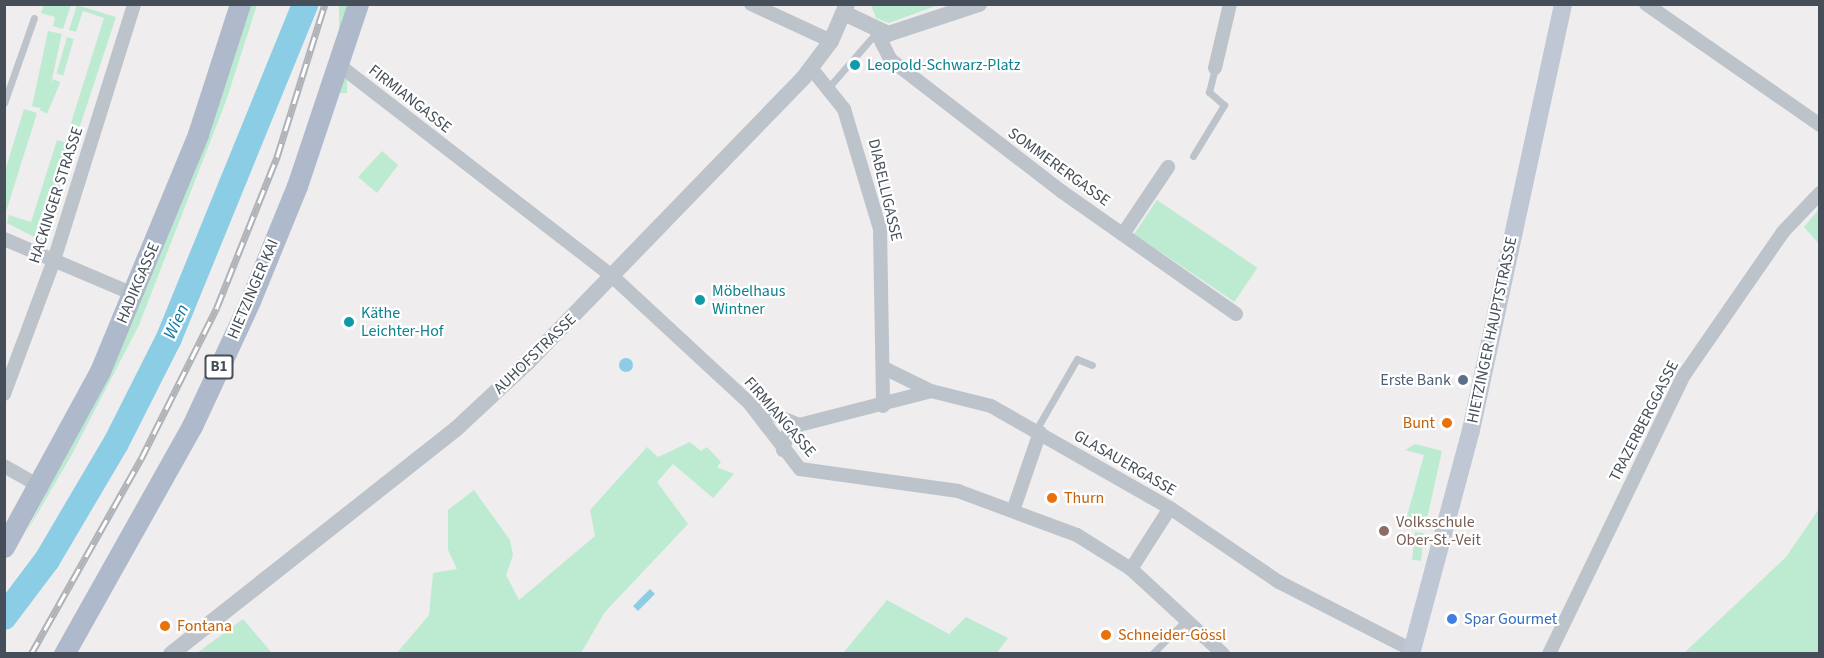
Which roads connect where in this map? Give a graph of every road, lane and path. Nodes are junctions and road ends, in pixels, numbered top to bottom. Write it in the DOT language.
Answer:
graph roads {
  1 [pos="134,4"];
  2 [pos="240,4"];
  3 [pos="358,4"];
  4 [pos="751,4"];
  5 [pos="979,4"];
  6 [pos="1230,4"];
  7 [pos="1563,4"];
  8 [pos="1646,4"];
  9 [pos="846,9"];
  10 [pos="34,18"];
  11 [pos="877,33"];
  12 [pos="831,40"];
  13 [pos="339,64"];
  14 [pos="811,68"];
  15 [pos="1215,68"];
  16 [pos="828,88"];
  17 [pos="4,103"];
  18 [pos="1820,125"];
  19 [pos="1193,156"];
  20 [pos="1168,167"];
  21 [pos="1820,193"];
  22 [pos="1123,234"];
  23 [pos="4,239"];
  24 [pos="54,260"];
  25 [pos="612,276"];
  26 [pos="133,294"];
  27 [pos="1236,314"];
  28 [pos="1092,364"];
  29 [pos="886,369"];
  30 [pos="931,391"];
  31 [pos="4,394"];
  32 [pos="750,404"];
  33 [pos="883,406"];
  34 [pos="799,425"];
  35 [pos="1038,431"];
  36 [pos="783,450"];
  37 [pos="4,466"];
  38 [pos="41,487"];
  39 [pos="1014,508"];
  40 [pos="1170,508"];
  41 [pos="4,547"];
  42 [pos="1131,569"];
  43 [pos="1186,620"];
  44 [pos="1413,652"];
  45 [pos="63,654"];
  46 [pos="171,654"];
  47 [pos="1152,654"];
  48 [pos="1223,654"];
  49 [pos="1549,654"];
  1 -- 24 [label="street, HACKINGER STRASSE"];
  2 -- 26 [label="main road, HADIKGASSE"];
  3 -- 13 [label="main road, HIETZINGER KAI / B1"];
  4 -- 12 [label="street"];
  5 -- 11 [label="street"];
  6 -- 15 [label="street"];
  7 -- 44 [label="main road, HIETZINGER HAUPTSTRASSE"];
  8 -- 18 [label="street"];
  9 -- 11 [label="street"];
  9 -- 12 [label="street, AUHOFSTRASSE"];
  10 -- 17 [label="lane"];
  11 -- 16 [label="lane"];
  11 -- 22 [label="street, SOMMERERGASSE"];
  12 -- 14 [label="street, AUHOFSTRASSE"];
  13 -- 25 [label="street, FIRMIANGASSE"];
  13 -- 45 [label="main road, HIETZINGER KAI / B1"];
  14 -- 16 [label="street, DIABELLIGASSE"];
  14 -- 25 [label="street, AUHOFSTRASSE"];
  15 -- 19 [label="lane"];
  16 -- 29 [label="street, DIABELLIGASSE"];
  20 -- 22 [label="street"];
  21 -- 49 [label="street, TRAZERBERGGASSE"];
  22 -- 27 [label="street, SOMMERERGASSE"];
  23 -- 24 [label="street"];
  24 -- 26 [label="street"];
  24 -- 31 [label="street, HACKINGER STRASSE"];
  25 -- 32 [label="street, FIRMIANGASSE"];
  25 -- 46 [label="street, AUHOFSTRASSE"];
  26 -- 38 [label="main road, HADIKGASSE"];
  28 -- 35 [label="lane"];
  29 -- 30 [label="street"];
  29 -- 33 [label="street, DIABELLIGASSE"];
  30 -- 33 [label="street"];
  30 -- 35 [label="street, GLASAUERGASSE"];
  32 -- 34 [label="street"];
  32 -- 36 [label="street, FIRMIANGASSE"];
  33 -- 34 [label="street"];
  34 -- 36 [label="street"];
  35 -- 39 [label="street"];
  35 -- 40 [label="street, GLASAUERGASSE"];
  36 -- 39 [label="street, FIRMIANGASSE"];
  37 -- 38 [label="street"];
  38 -- 41 [label="main road, HADIKGASSE"];
  39 -- 42 [label="street, FIRMIANGASSE"];
  40 -- 42 [label="street"];
  40 -- 44 [label="street, GLASAUERGASSE"];
  42 -- 43 [label="street, FIRMIANGASSE"];
  43 -- 47 [label="lane"];
  43 -- 48 [label="street, FIRMIANGASSE"];
}
